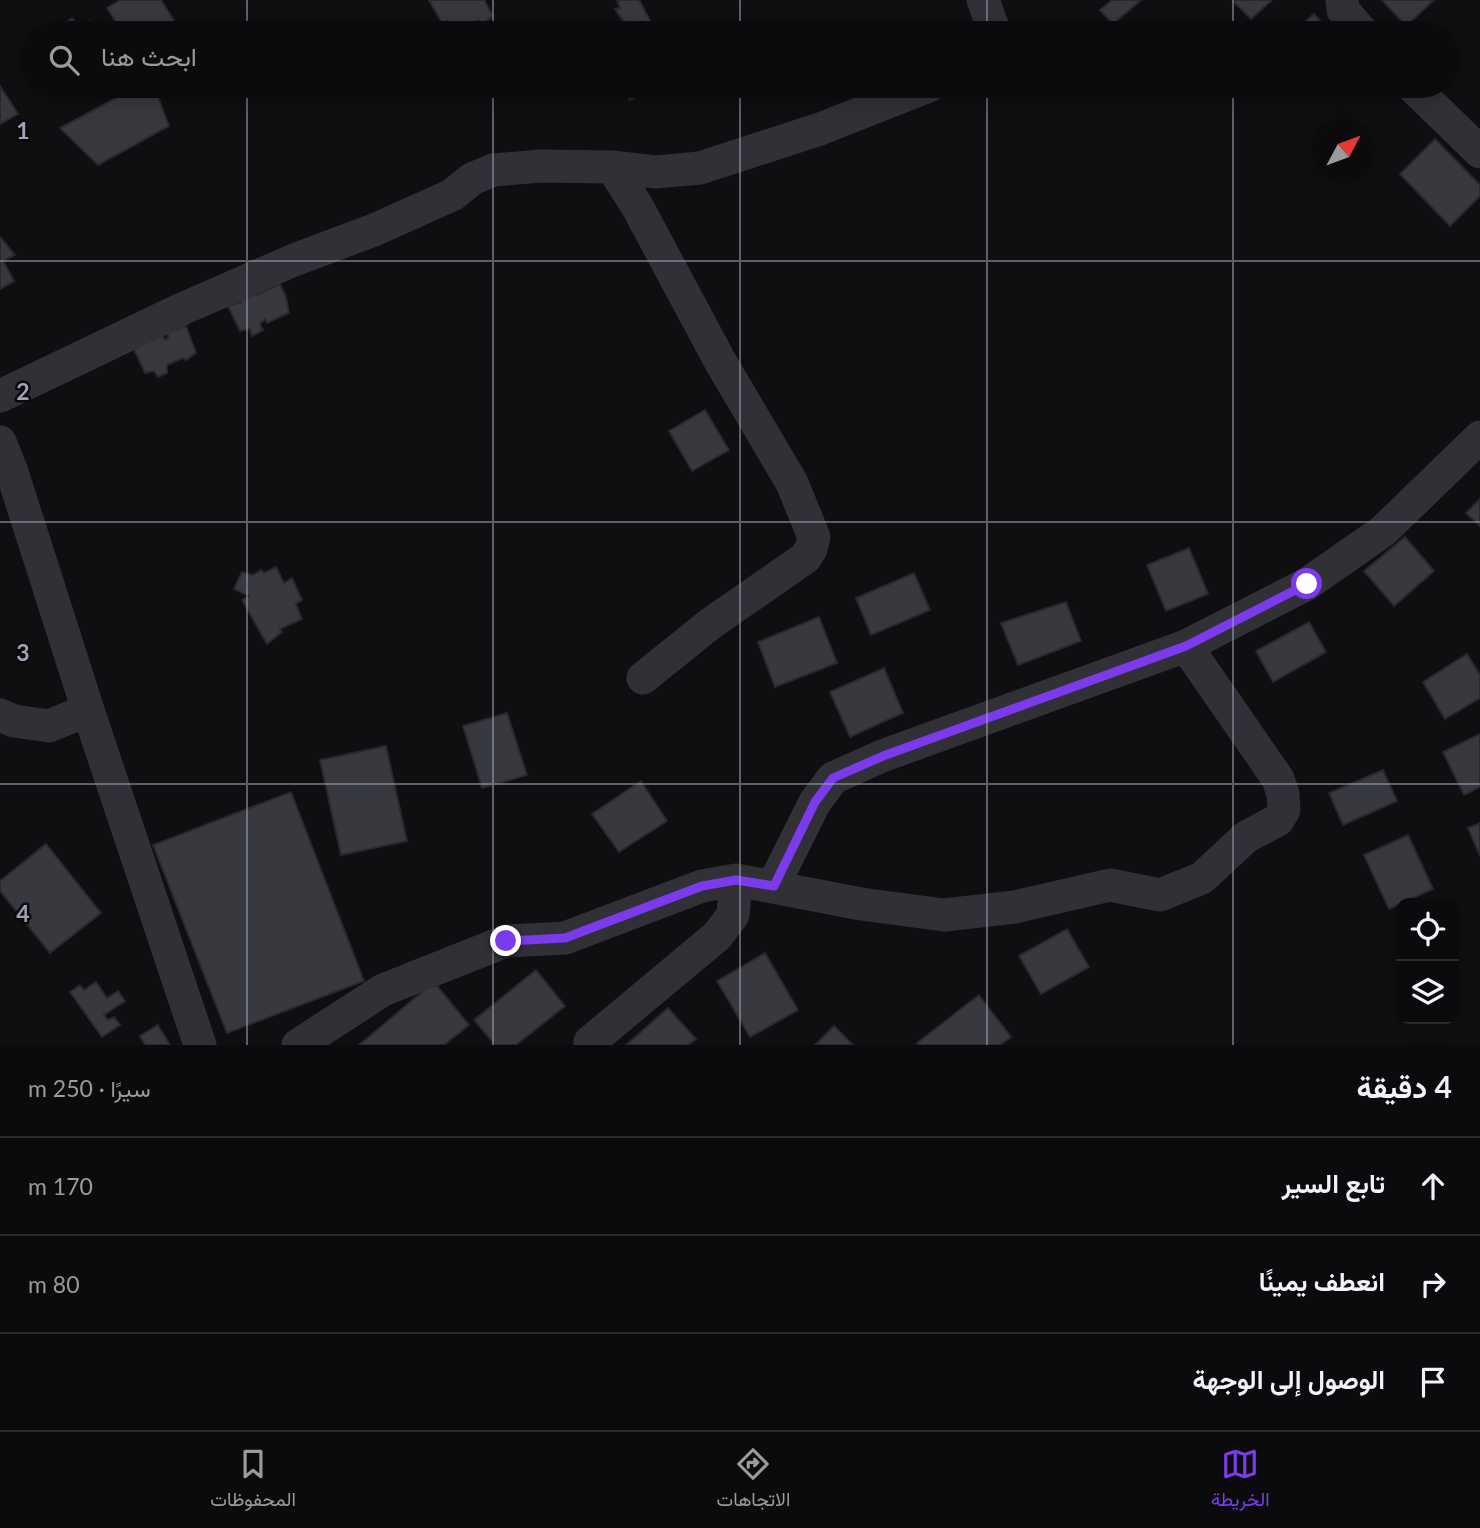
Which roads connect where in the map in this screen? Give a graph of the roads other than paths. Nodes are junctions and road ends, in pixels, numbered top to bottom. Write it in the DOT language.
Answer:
graph roads {
  1 [pos="983,0"];
  2 [pos="1342,0"];
  3 [pos="991,21"];
  4 [pos="1353,21"];
  5 [pos="899,98"];
  6 [pos="1424,98"];
  7 [pos="1480,152"];
  8 [pos="612,167"];
  9 [pos="0,396"];
  10 [pos="1480,437"];
  11 [pos="0,442"];
  12 [pos="1186,646"];
  13 [pos="643,678"];
  14 [pos="88,710"];
  15 [pos="0,715"];
  16 [pos="736,880"];
  17 [pos="774,886"];
  18 [pos="590,1042"];
  19 [pos="200,1045"];
  20 [pos="298,1045"];
  1 -- 3 [label="street"];
  2 -- 4 [label="street"];
  5 -- 8 [label="street"];
  6 -- 7 [label="street"];
  8 -- 9 [label="street"];
  8 -- 13 [label="street"];
  10 -- 12 [label="street"];
  11 -- 14 [label="street"];
  12 -- 17 [label="street"];
  12 -- 17 [label="street"];
  14 -- 15 [label="street"];
  14 -- 19 [label="street"];
  16 -- 17 [label="street"];
  16 -- 18 [label="street"];
  16 -- 20 [label="street"];
}
